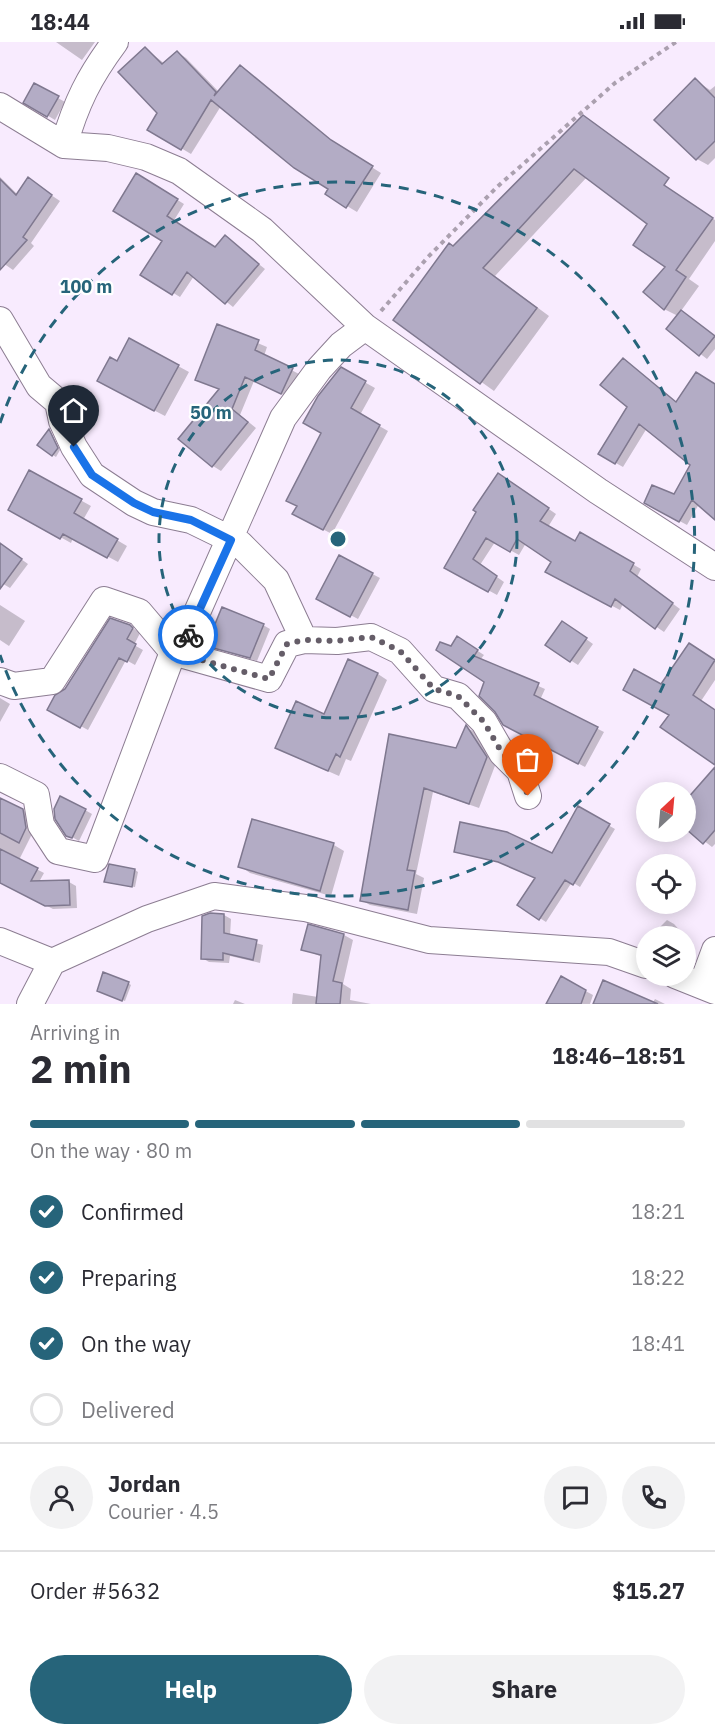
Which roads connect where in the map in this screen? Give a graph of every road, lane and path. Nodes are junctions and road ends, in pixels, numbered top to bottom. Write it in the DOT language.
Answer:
graph roads {
  1 [pos="115,42"];
  2 [pos="676,42"];
  3 [pos="0,106"];
  4 [pos="64,145"];
  5 [pos="0,320"];
  6 [pos="365,327"];
  7 [pos="231,540"];
  8 [pos="715,567"];
  9 [pos="304,640"];
  10 [pos="173,652"];
  11 [pos="0,681"];
  12 [pos="0,777"];
  13 [pos="528,796"];
  14 [pos="0,941"];
  15 [pos="715,950"];
  16 [pos="636,961"];
  17 [pos="52,962"];
  18 [pos="709,988"];
  19 [pos="30,1004"];
  1 -- 4 [label="street"];
  2 -- 6 [label="path"];
  3 -- 4 [label="street"];
  4 -- 6 [label="street"];
  5 -- 7 [label="street"];
  6 -- 7 [label="street"];
  6 -- 8 [label="street"];
  7 -- 9 [label="street"];
  7 -- 10 [label="street"];
  9 -- 10 [label="street"];
  9 -- 13 [label="street"];
  10 -- 11 [label="street"];
  10 -- 12 [label="street"];
  14 -- 17 [label="street"];
  15 -- 18 [label="street"];
  16 -- 17 [label="street"];
  17 -- 19 [label="street"];
}
